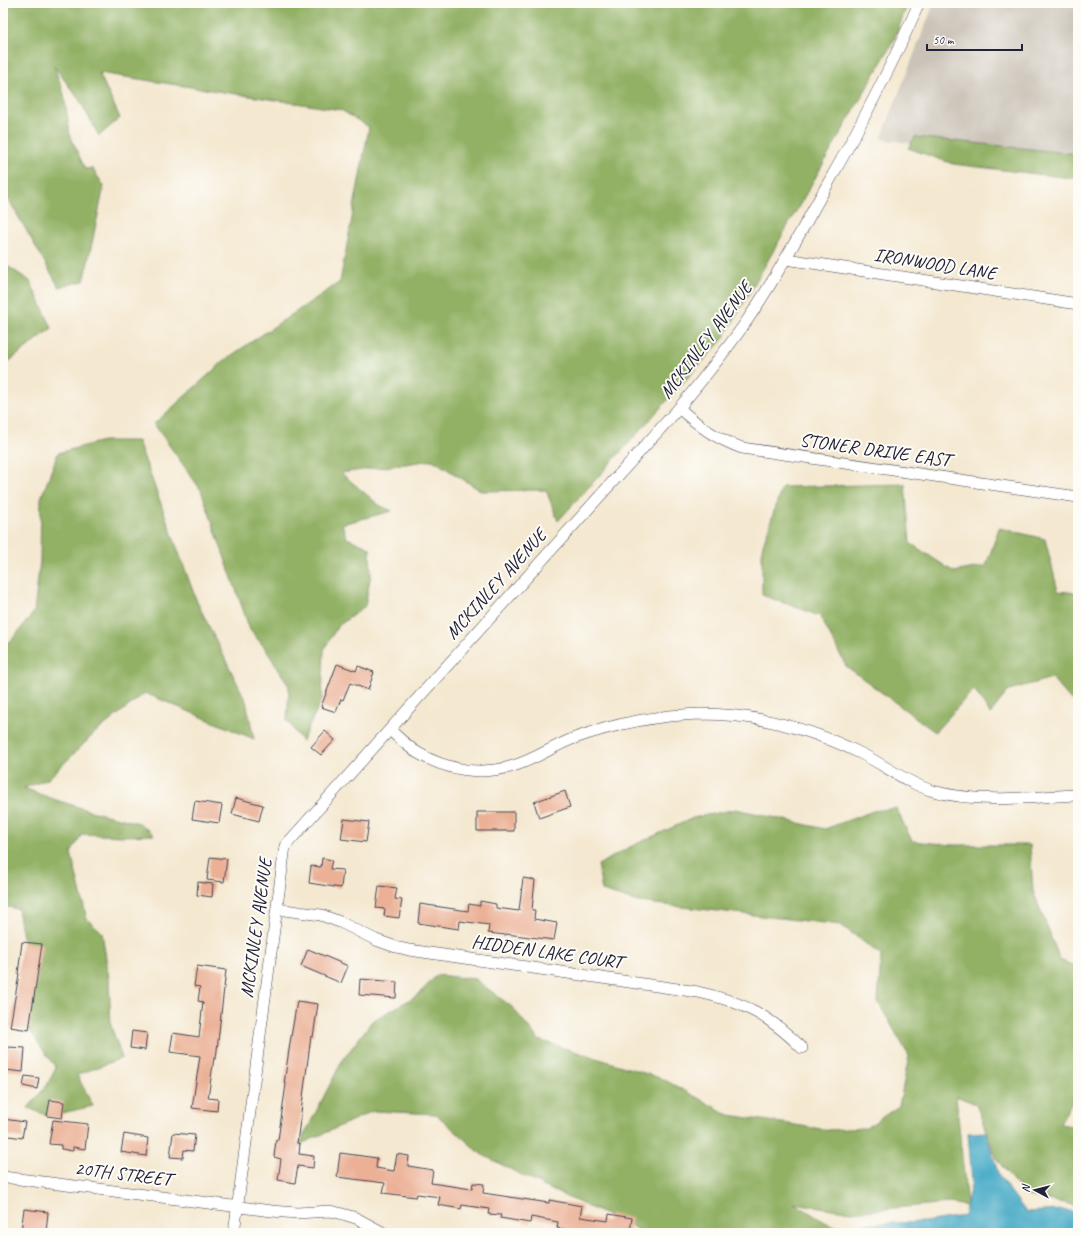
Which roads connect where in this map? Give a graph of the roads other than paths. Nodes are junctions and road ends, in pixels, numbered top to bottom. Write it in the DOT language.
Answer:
graph roads {
  1 [pos="919,3"];
  2 [pos="786,259"];
  3 [pos="1078,304"];
  4 [pos="679,408"];
  5 [pos="1078,497"];
  6 [pos="390,730"];
  7 [pos="1078,795"];
  8 [pos="277,909"];
  9 [pos="802,1048"];
  10 [pos="3,1177"];
  11 [pos="238,1207"];
  12 [pos="234,1233"];
  13 [pos="384,1233"];
  1 -- 2 [label="street, MCKINLEY AVENUE"];
  2 -- 3 [label="street, IRONWOOD LANE"];
  2 -- 4 [label="street, MCKINLEY AVENUE"];
  4 -- 5 [label="street, STONER DRIVE EAST"];
  4 -- 6 [label="street, MCKINLEY AVENUE"];
  6 -- 7 [label="street"];
  6 -- 8 [label="street, MCKINLEY AVENUE"];
  8 -- 9 [label="street, HIDDEN LAKE COURT"];
  8 -- 11 [label="street, MCKINLEY AVENUE"];
  10 -- 11 [label="street, 20TH STREET"];
  11 -- 12 [label="street, MCKINLEY AVENUE"];
  11 -- 13 [label="street, 20TH STREET"];
}
